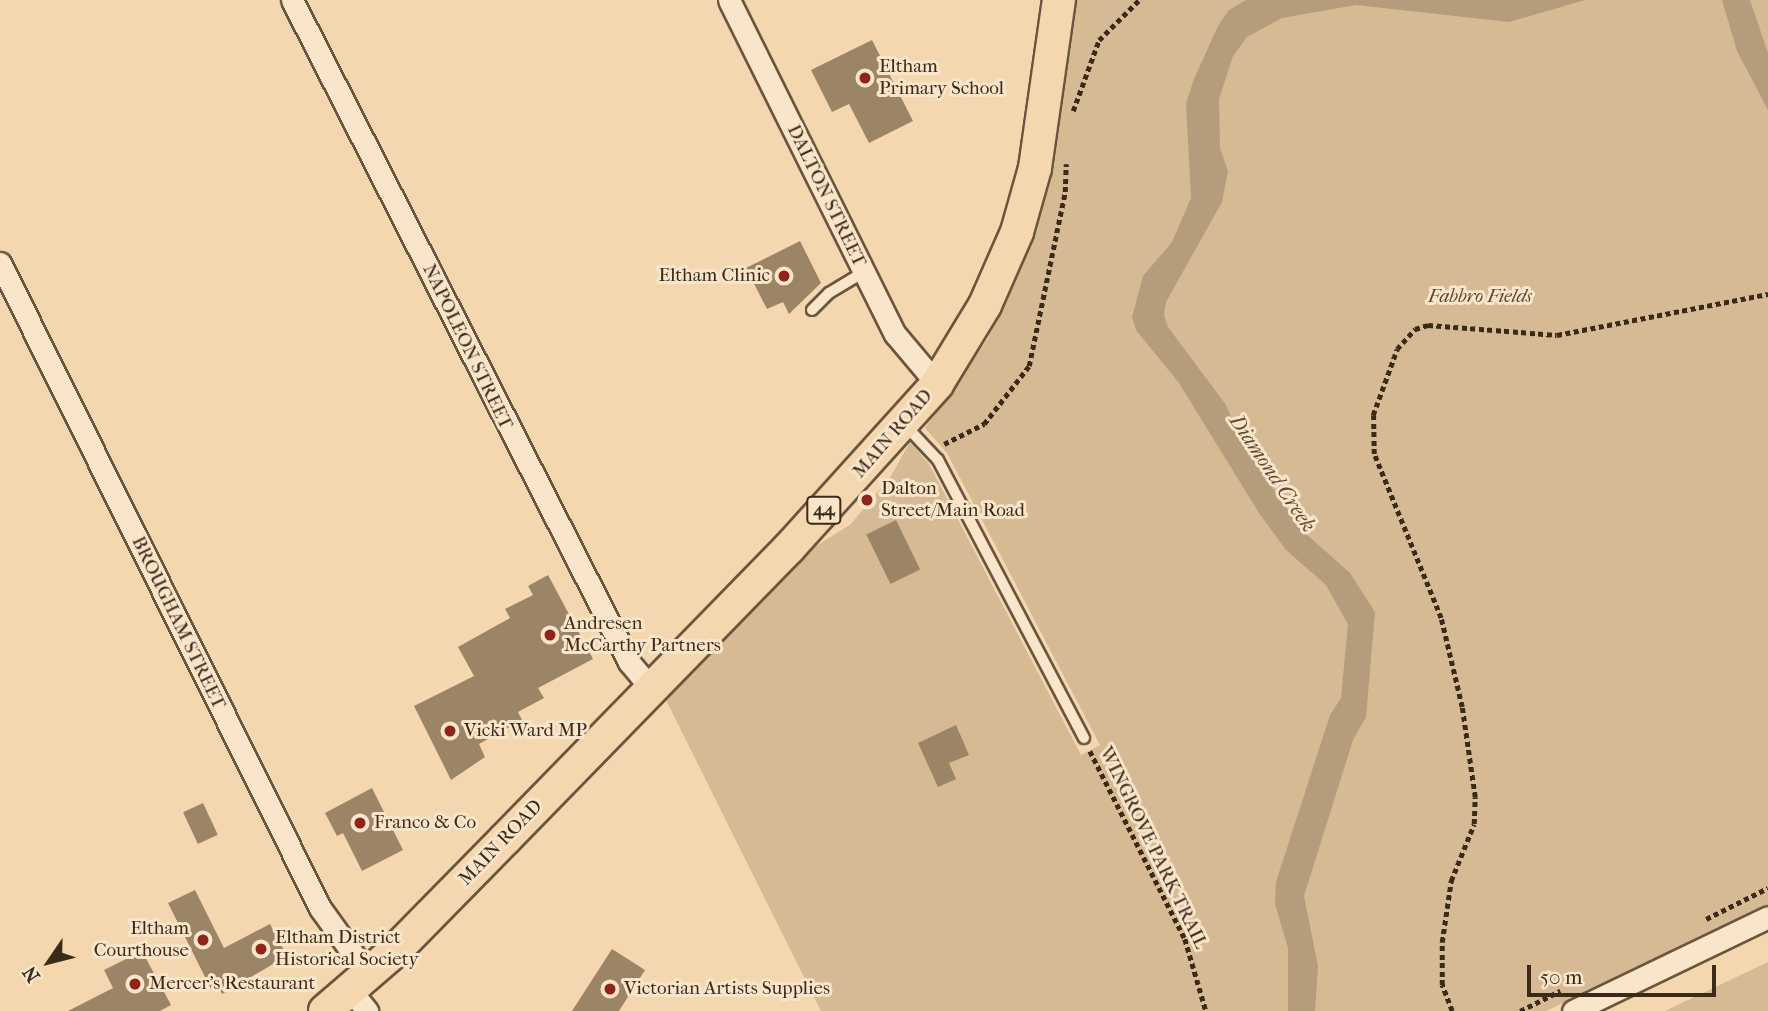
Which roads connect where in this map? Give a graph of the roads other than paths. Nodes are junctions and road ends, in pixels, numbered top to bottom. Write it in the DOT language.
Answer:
graph roads {
  1 [pos="292,0"];
  2 [pos="729,0"];
  3 [pos="1059,0"];
  4 [pos="0,262"];
  5 [pos="864,272"];
  6 [pos="812,310"];
  7 [pos="937,384"];
  8 [pos="905,424"];
  9 [pos="651,688"];
  10 [pos="1084,738"];
  11 [pos="1768,917"];
  12 [pos="362,993"];
  13 [pos="325,1011"];
  14 [pos="1573,1011"];
  1 -- 9 [label="street, NAPOLEON STREET"];
  2 -- 5 [label="street, DALTON STREET"];
  3 -- 7 [label="main road, MAIN ROAD / 44"];
  4 -- 12 [label="street, BROUGHAM STREET"];
  5 -- 6 [label="lane"];
  5 -- 7 [label="street, DALTON STREET"];
  7 -- 8 [label="main road, MAIN ROAD / 44"];
  8 -- 9 [label="main road, MAIN ROAD / 44"];
  8 -- 10 [label="lane"];
  9 -- 12 [label="main road, MAIN ROAD / 44"];
  11 -- 14 [label="street"];
  12 -- 13 [label="main road, MAIN ROAD / 44"];
}
